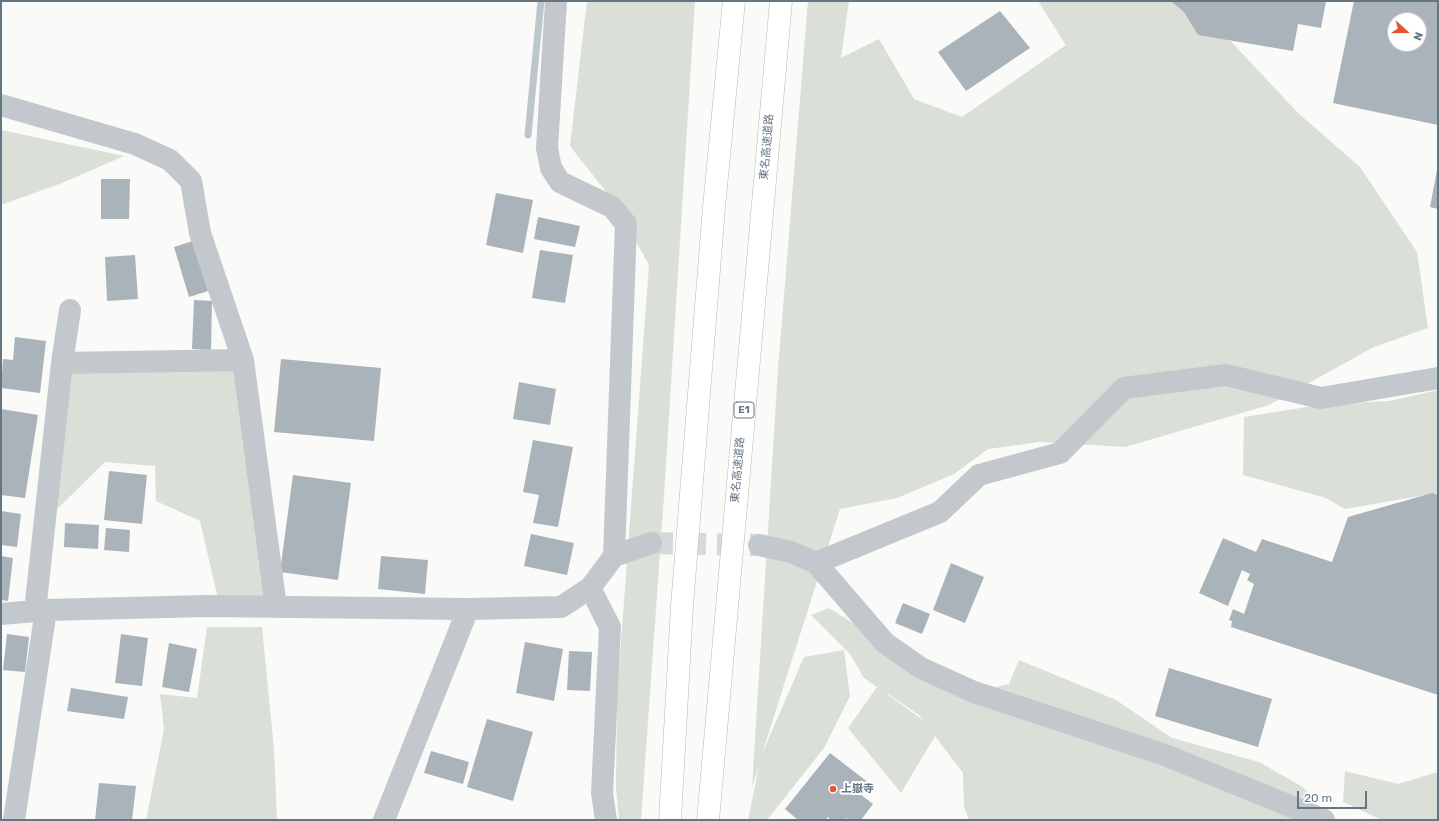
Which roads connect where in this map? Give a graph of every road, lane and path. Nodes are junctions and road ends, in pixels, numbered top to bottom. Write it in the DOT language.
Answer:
graph roads {
  1 [pos="556,1"];
  2 [pos="734,1"];
  3 [pos="781,1"];
  4 [pos="1,105"];
  5 [pos="70,310"];
  6 [pos="243,360"];
  7 [pos="62,363"];
  8 [pos="1438,378"];
  9 [pos="651,543"];
  10 [pos="759,544"];
  11 [pos="614,556"];
  12 [pos="816,563"];
  13 [pos="590,588"];
  14 [pos="276,607"];
  15 [pos="468,609"];
  16 [pos="41,611"];
  17 [pos="1,614"];
  18 [pos="14,820"];
  19 [pos="384,820"];
  20 [pos="606,820"];
  21 [pos="670,820"];
  22 [pos="708,820"];
  23 [pos="1324,820"];
  1 -- 11 [label="street"];
  2 -- 21 [label="highway"];
  3 -- 22 [label="highway, 東名高速道路 / E1"];
  4 -- 6 [label="street"];
  5 -- 7 [label="street"];
  6 -- 7 [label="street"];
  6 -- 14 [label="street"];
  7 -- 16 [label="street"];
  8 -- 12 [label="street"];
  9 -- 11 [label="street"];
  10 -- 12 [label="street"];
  11 -- 13 [label="street"];
  12 -- 23 [label="street"];
  13 -- 15 [label="street"];
  13 -- 20 [label="street"];
  14 -- 15 [label="street"];
  14 -- 16 [label="street"];
  15 -- 19 [label="street"];
  16 -- 17 [label="street"];
  16 -- 18 [label="street"];
}
